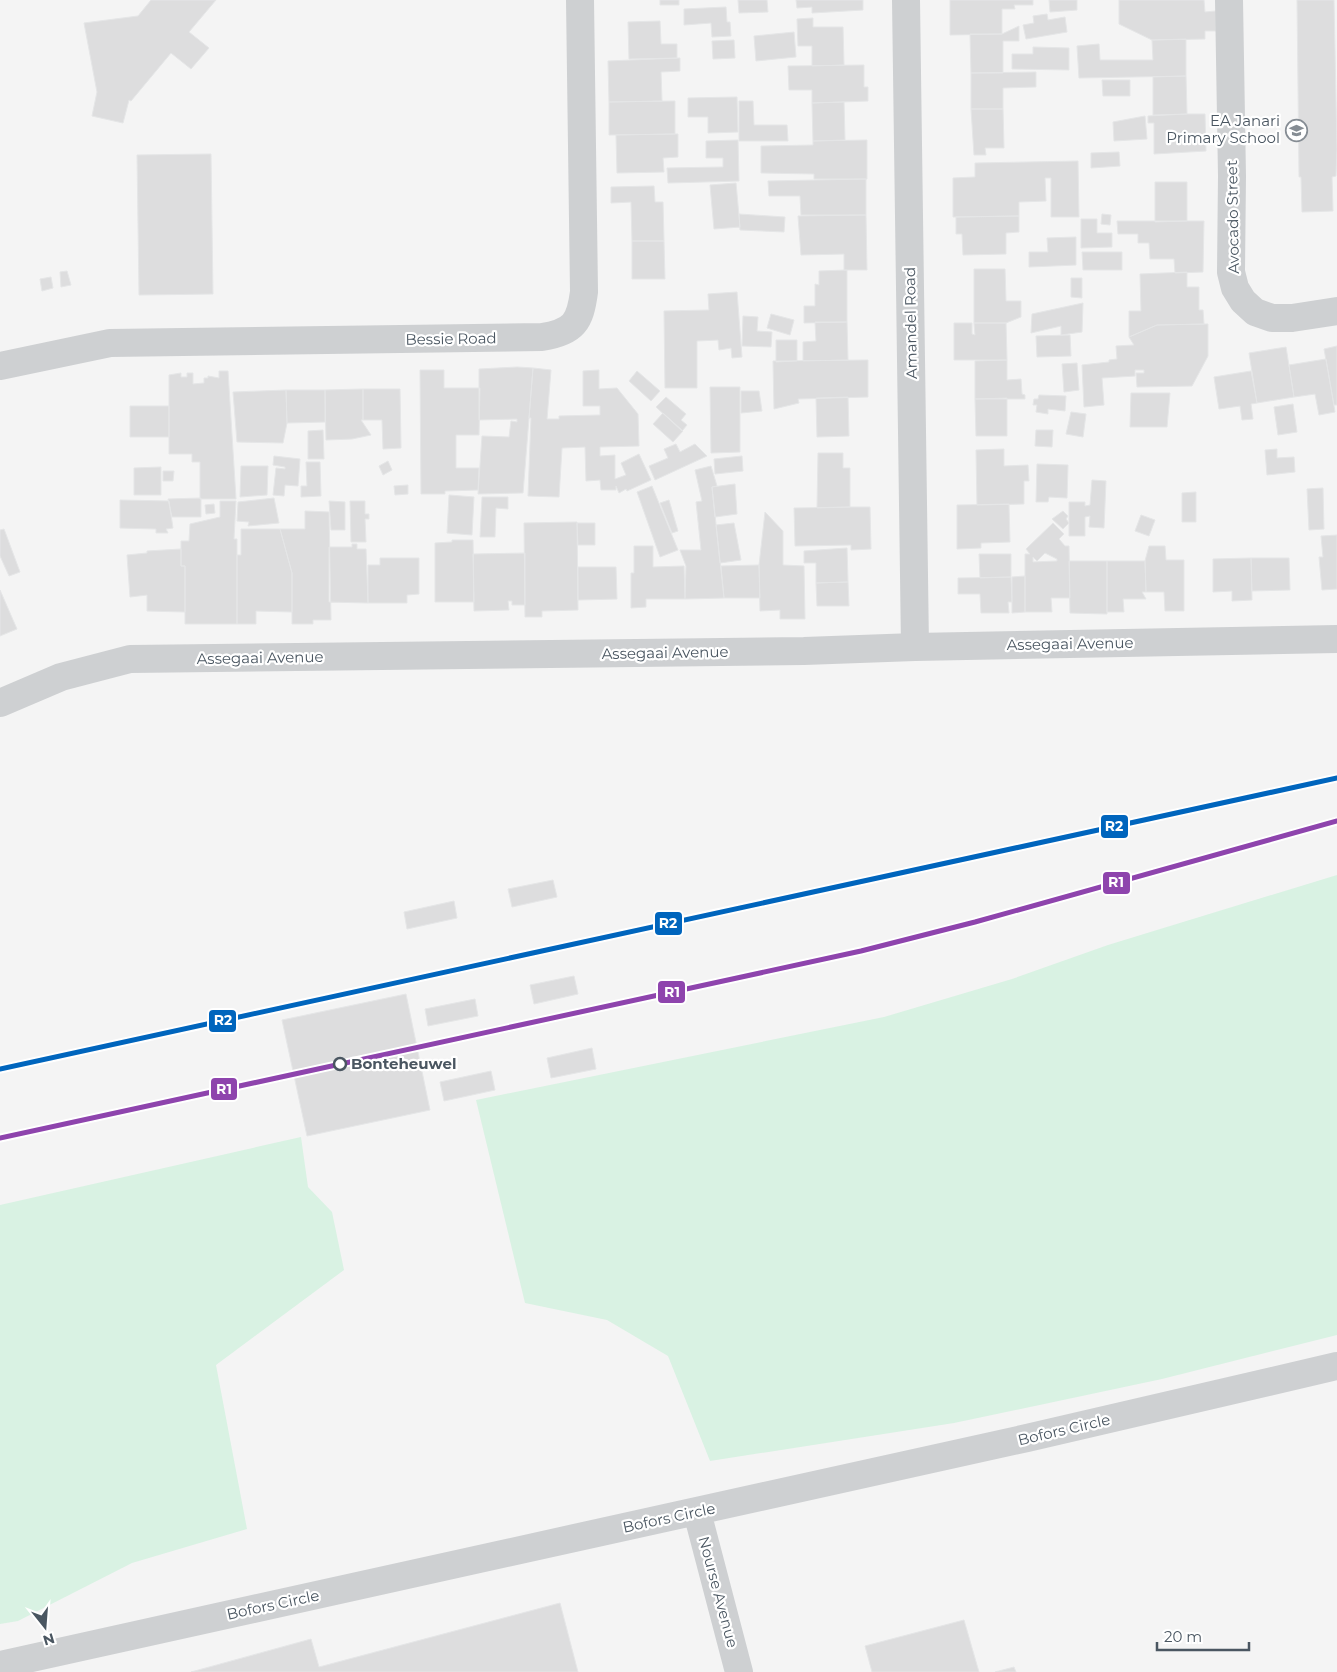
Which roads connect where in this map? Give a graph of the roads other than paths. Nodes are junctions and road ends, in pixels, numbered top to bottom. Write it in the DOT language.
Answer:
graph roads {
  1 [pos="580,0"];
  2 [pos="906,0"];
  3 [pos="1228,0"];
  4 [pos="1337,310"];
  5 [pos="0,366"];
  6 [pos="1337,639"];
  7 [pos="915,647"];
  8 [pos="0,703"];
  9 [pos="1337,1366"];
  10 [pos="697,1512"];
  11 [pos="0,1665"];
  12 [pos="739,1672"];
  1 -- 5 [label="street, Bessie Road"];
  2 -- 7 [label="street, Amandel Road"];
  3 -- 4 [label="street, Avocado Street"];
  6 -- 7 [label="street, Assegaai Avenue"];
  7 -- 8 [label="street, Assegaai Avenue"];
  9 -- 10 [label="street, Bofors Circle"];
  10 -- 11 [label="street, Bofors Circle"];
  10 -- 12 [label="street, Nourse Avenue"];
}
